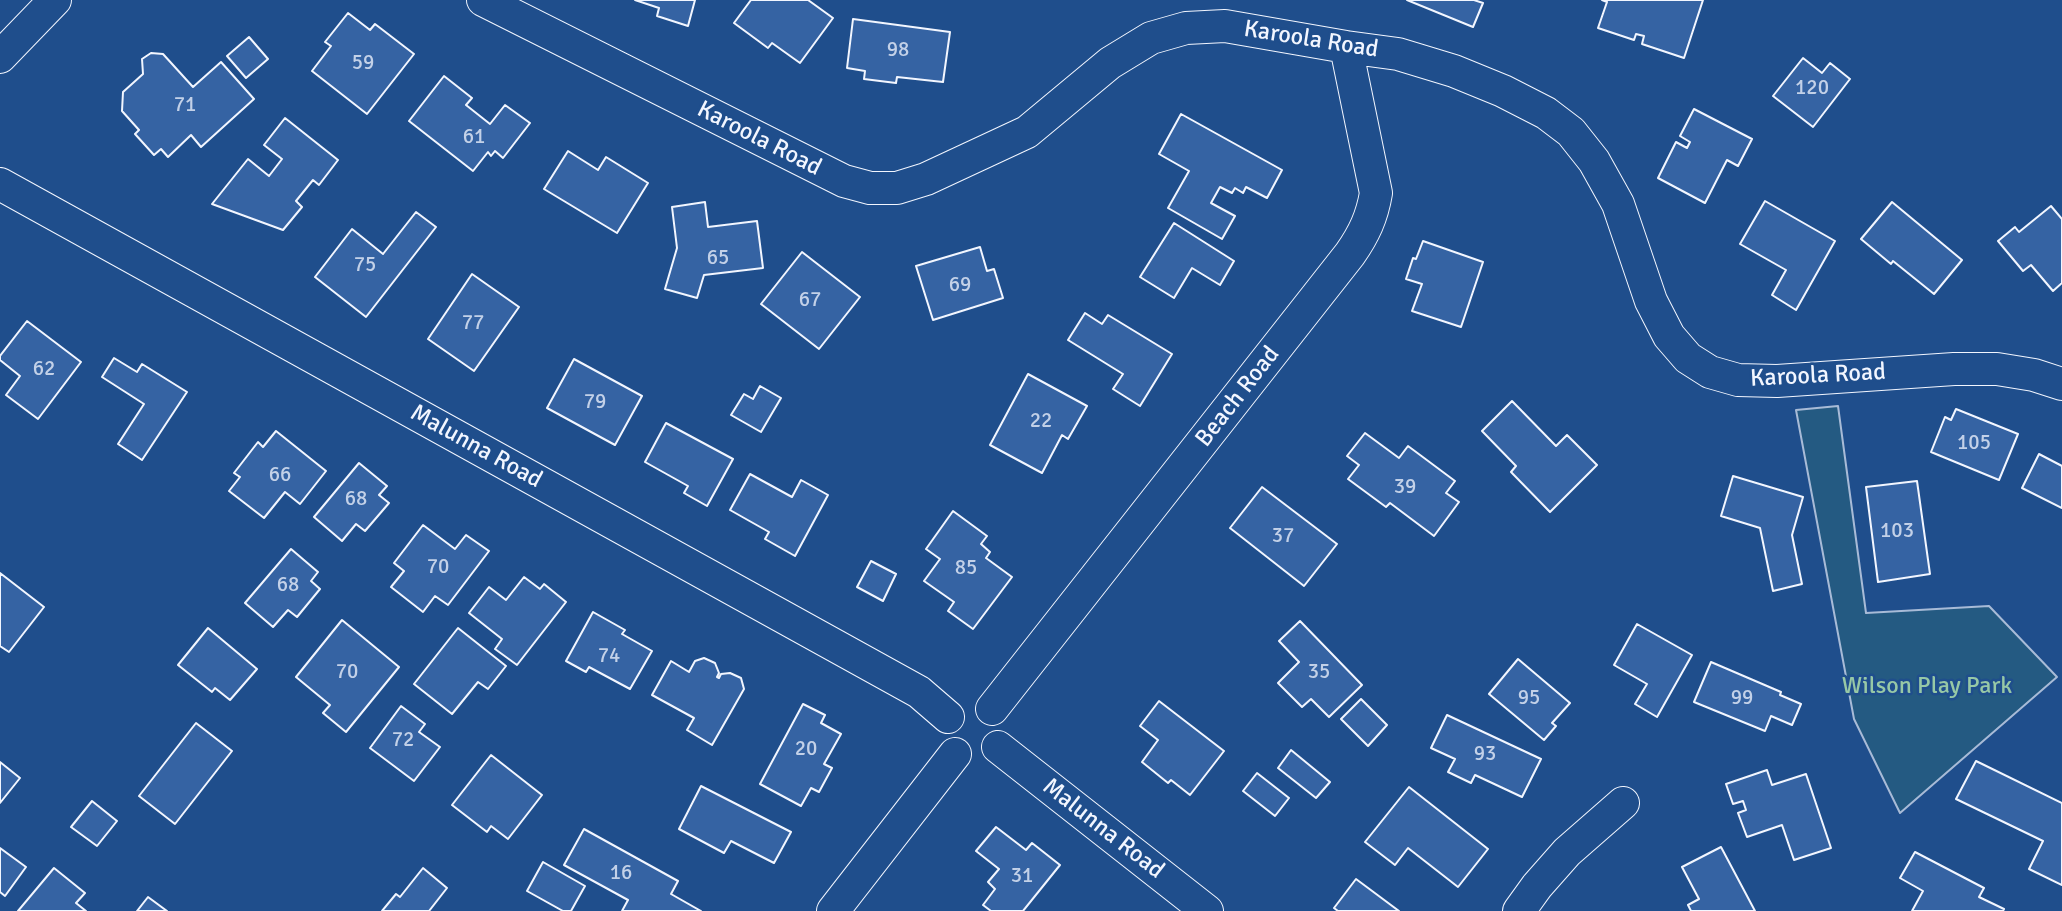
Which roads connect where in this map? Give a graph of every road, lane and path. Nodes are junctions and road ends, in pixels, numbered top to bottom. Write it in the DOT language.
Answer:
graph roads {
  1 [pos="55,0"];
  2 [pos="483,0"];
  3 [pos="1346,47"];
  4 [pos="0,57"];
  5 [pos="0,184"];
  6 [pos="2062,384"];
  7 [pos="992,709"];
  8 [pos="948,717"];
  9 [pos="998,747"];
  10 [pos="955,754"];
  11 [pos="1623,803"];
  12 [pos="833,911"];
  13 [pos="1207,911"];
  14 [pos="1519,911"];
  1 -- 4 [label="street"];
  2 -- 3 [label="street, Karoola Road"];
  3 -- 6 [label="street, Karoola Road"];
  3 -- 7 [label="street, Beach Road"];
  5 -- 8 [label="street, Malunna Road"];
  7 -- 8 [label="street"];
  7 -- 9 [label="street"];
  8 -- 10 [label="street"];
  9 -- 10 [label="street"];
  9 -- 13 [label="street, Malunna Road"];
  10 -- 12 [label="street"];
  11 -- 14 [label="street"];
}
